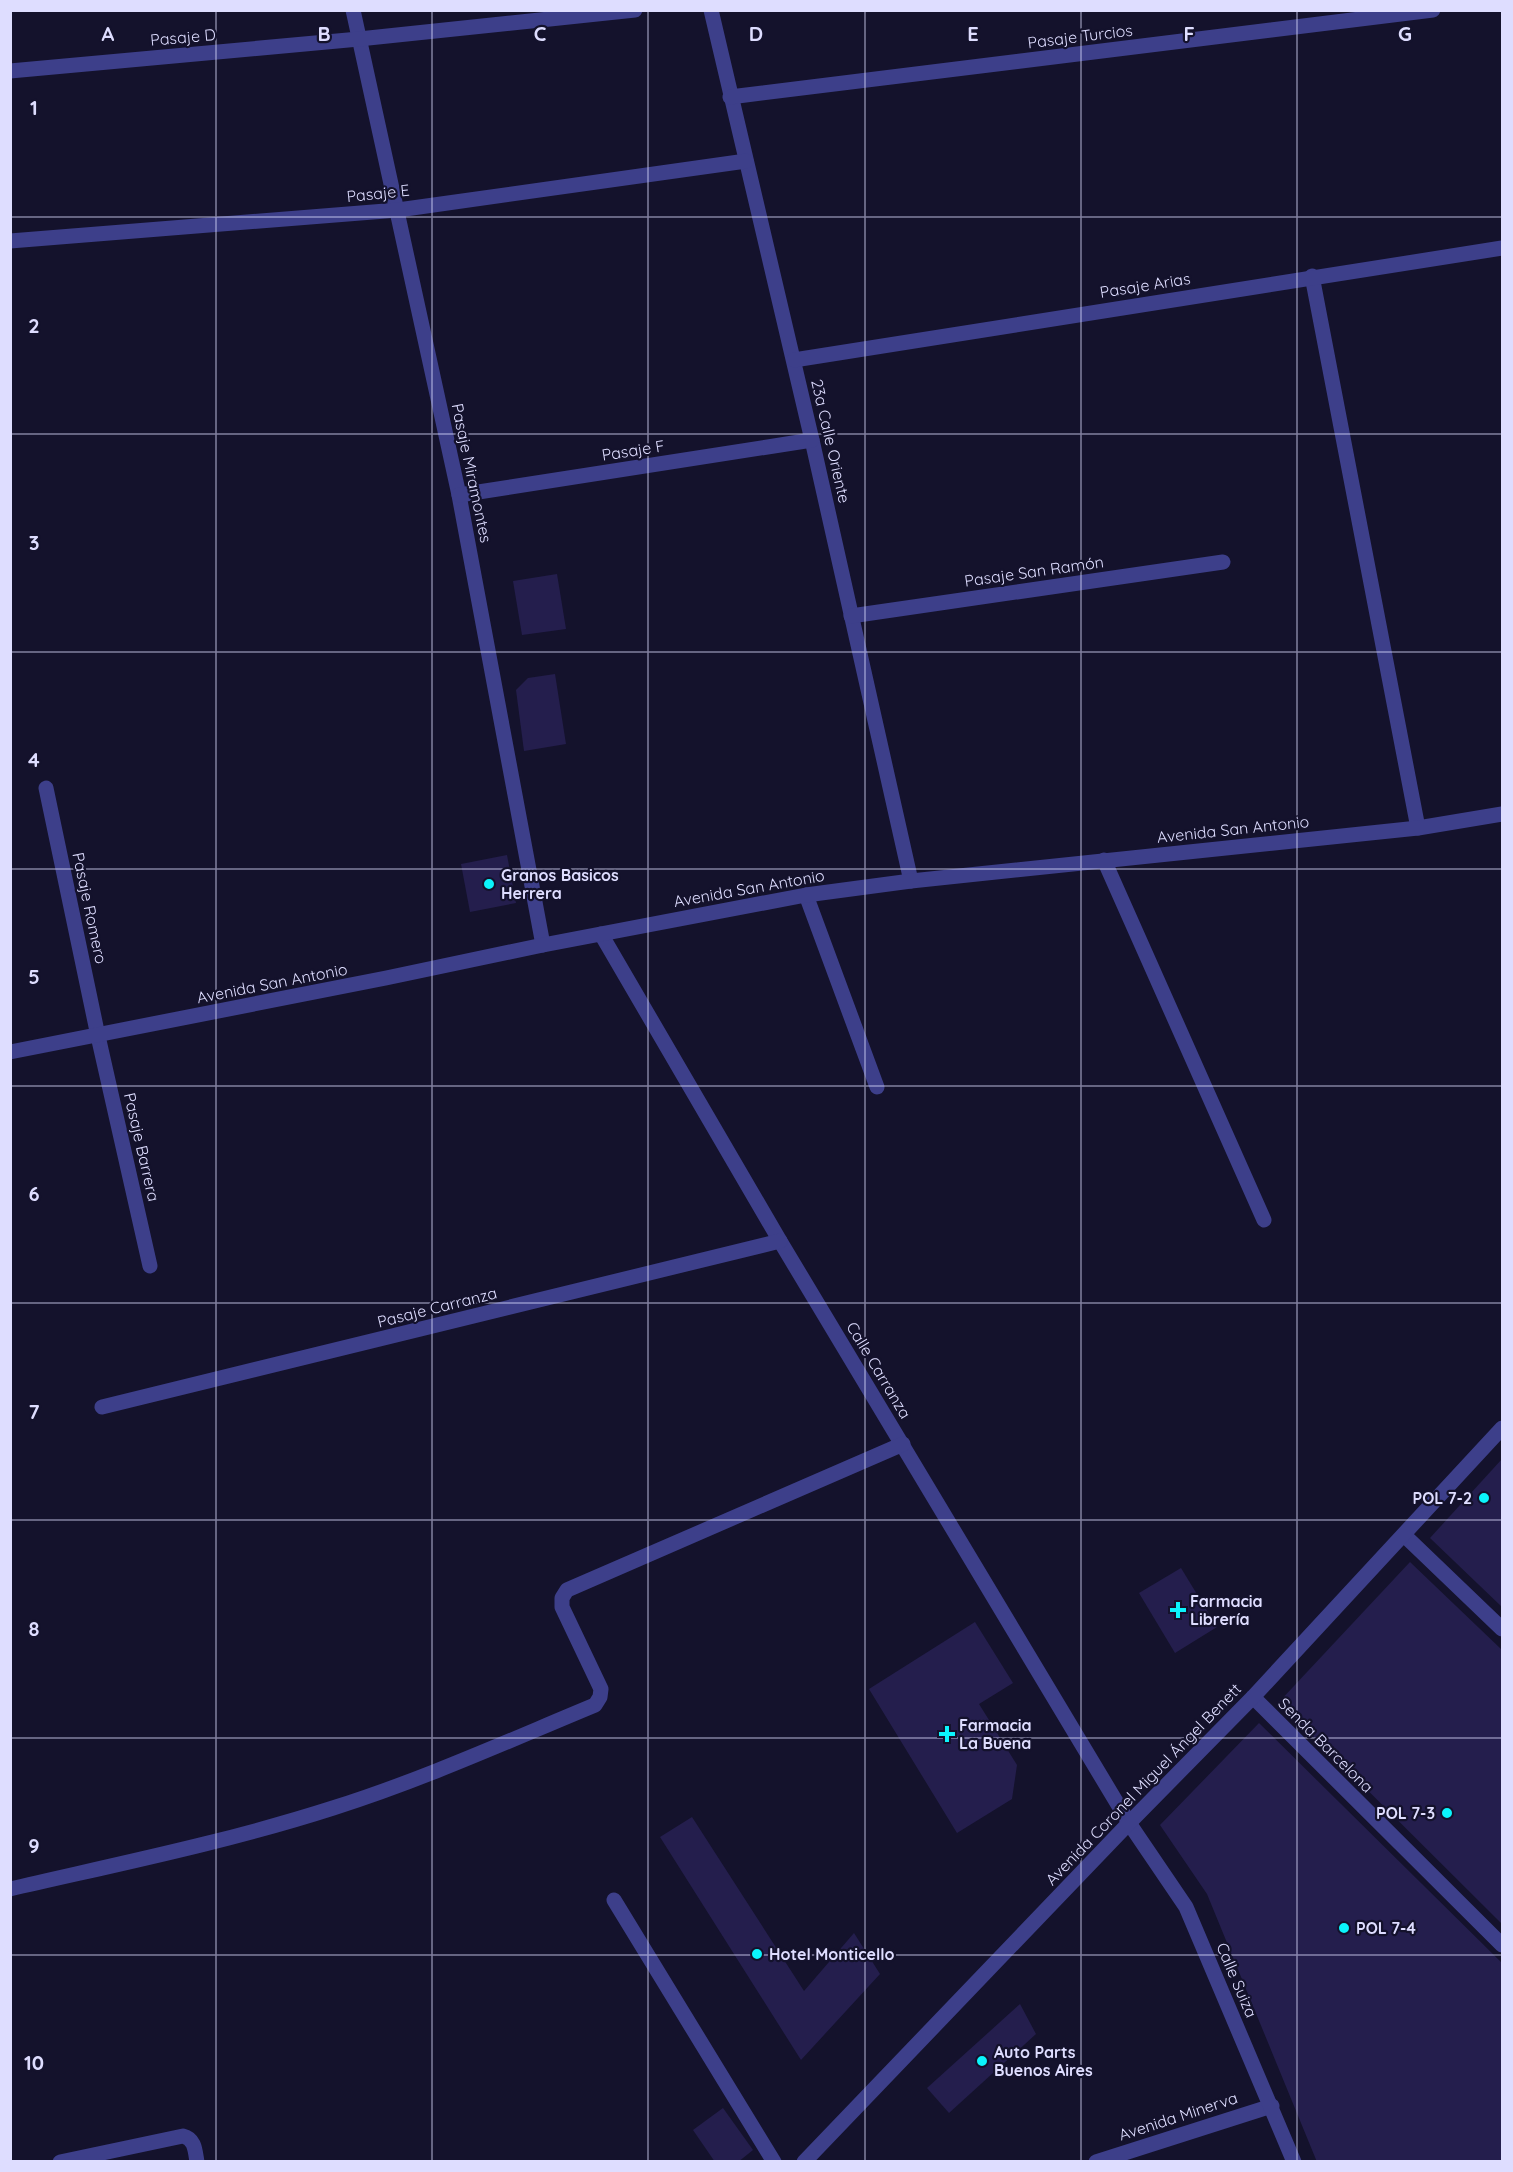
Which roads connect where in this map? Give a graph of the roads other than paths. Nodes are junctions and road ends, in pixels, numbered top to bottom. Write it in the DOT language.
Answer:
graph roads {
  1 [pos="353,10"];
  2 [pos="635,10"];
  3 [pos="711,10"];
  4 [pos="1433,10"];
  5 [pos="358,39"];
  6 [pos="10,71"];
  7 [pos="730,97"];
  8 [pos="746,161"];
  9 [pos="398,210"];
  10 [pos="10,241"];
  11 [pos="1503,248"];
  12 [pos="1311,276"];
  13 [pos="794,360"];
  14 [pos="813,440"];
  15 [pos="459,495"];
  16 [pos="1223,562"];
  17 [pos="851,616"];
  18 [pos="46,788"];
  19 [pos="1503,814"];
  20 [pos="1418,828"];
  21 [pos="1104,860"];
  22 [pos="911,881"];
  23 [pos="806,895"];
  24 [pos="601,934"];
  25 [pos="543,945"];
  26 [pos="98,1036"];
  27 [pos="10,1052"];
  28 [pos="878,1087"];
  29 [pos="1264,1220"];
  30 [pos="780,1241"];
  31 [pos="150,1266"];
  32 [pos="102,1407"];
  33 [pos="1503,1428"];
  34 [pos="903,1444"];
  35 [pos="1404,1535"];
  36 [pos="1503,1629"];
  37 [pos="1253,1697"];
  38 [pos="1129,1822"];
  39 [pos="10,1889"];
  40 [pos="614,1900"];
  41 [pos="1503,1945"];
  42 [pos="1272,2106"];
  43 [pos="60,2162"];
  44 [pos="197,2162"];
  45 [pos="774,2162"];
  46 [pos="804,2162"];
  47 [pos="1096,2162"];
  48 [pos="1294,2162"];
  1 -- 5 [label="street, Pasaje Miramontes"];
  2 -- 5 [label="street, Pasaje D"];
  3 -- 7 [label="street, 23a Calle Oriente"];
  4 -- 7 [label="street, Pasaje Turcios"];
  5 -- 6 [label="street, Pasaje D"];
  5 -- 9 [label="street, Pasaje Miramontes"];
  7 -- 8 [label="street, 23a Calle Oriente"];
  8 -- 9 [label="street, Pasaje E"];
  8 -- 13 [label="street, 23a Calle Oriente"];
  9 -- 10 [label="street, Pasaje E"];
  9 -- 15 [label="street, Pasaje Miramontes"];
  11 -- 12 [label="street, Pasaje Arias"];
  12 -- 13 [label="street, Pasaje Arias"];
  12 -- 20 [label="street"];
  13 -- 14 [label="street, 23a Calle Oriente"];
  14 -- 15 [label="street, Pasaje F"];
  14 -- 17 [label="street, 23a Calle Oriente"];
  15 -- 25 [label="street, Pasaje Miramontes"];
  16 -- 17 [label="street, Pasaje San Ramón"];
  17 -- 22 [label="street, 23a Calle Oriente"];
  18 -- 26 [label="street, Pasaje Romero"];
  19 -- 20 [label="street, Avenida San Antonio"];
  20 -- 21 [label="street, Avenida San Antonio"];
  21 -- 22 [label="street, Avenida San Antonio"];
  21 -- 29 [label="street"];
  22 -- 23 [label="street, Avenida San Antonio"];
  23 -- 24 [label="street, Avenida San Antonio"];
  23 -- 28 [label="street"];
  24 -- 25 [label="street, Avenida San Antonio"];
  24 -- 30 [label="street, Calle Carranza"];
  25 -- 26 [label="street, Avenida San Antonio"];
  26 -- 27 [label="street, Avenida San Antonio"];
  26 -- 31 [label="street, Pasaje Barrera"];
  30 -- 32 [label="street, Pasaje Carranza"];
  30 -- 34 [label="street, Calle Carranza"];
  33 -- 35 [label="street, Avenida Coronel Miguel Ángel Benett"];
  34 -- 38 [label="street, Calle Carranza"];
  34 -- 39 [label="street"];
  35 -- 36 [label="street"];
  35 -- 37 [label="street, Avenida Coronel Miguel Ángel Benett"];
  37 -- 38 [label="street, Avenida Coronel Miguel Ángel Benett"];
  37 -- 41 [label="street, Senda Barcelona"];
  38 -- 42 [label="street, Calle Suiza"];
  38 -- 46 [label="street, Avenida Coronel Miguel Ángel Benett"];
  40 -- 45 [label="street"];
  42 -- 47 [label="street, Avenida Minerva"];
  42 -- 48 [label="street, Calle Suiza"];
  43 -- 44 [label="street"];
}
